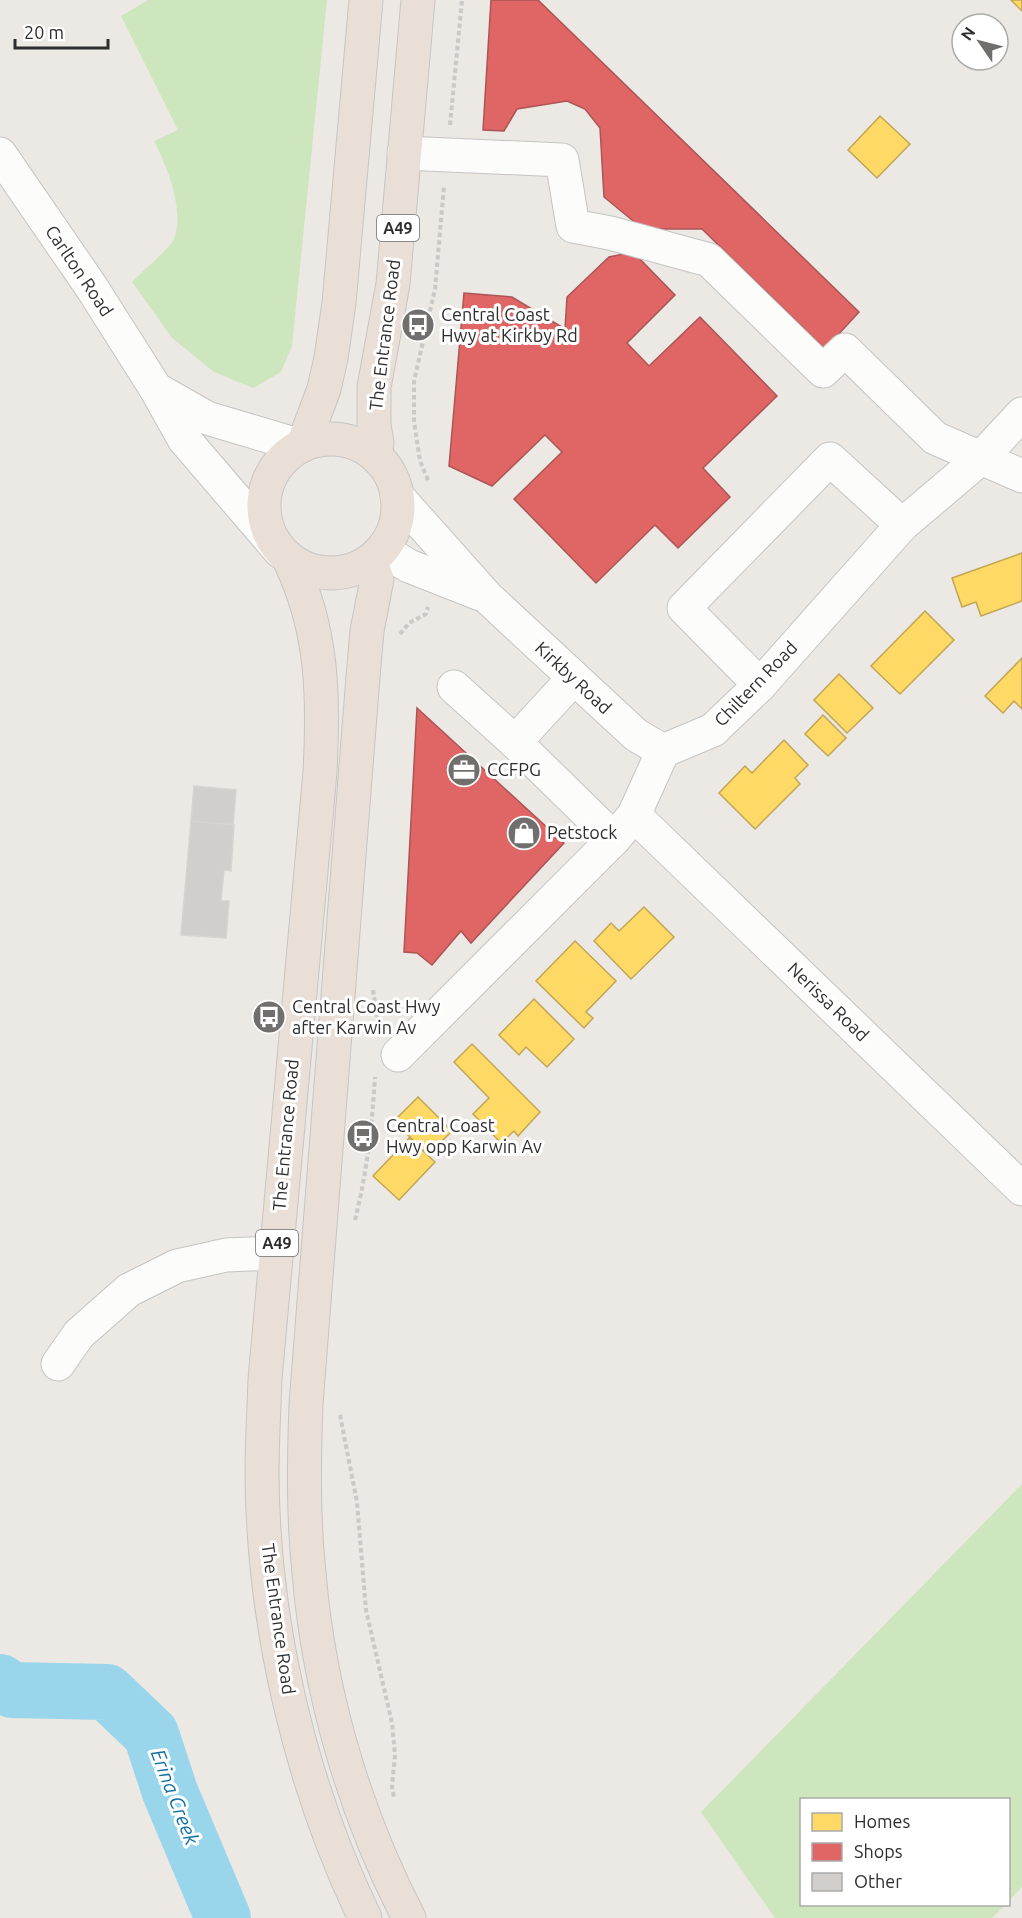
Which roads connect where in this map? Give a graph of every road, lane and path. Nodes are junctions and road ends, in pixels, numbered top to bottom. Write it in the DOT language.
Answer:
graph roads {
  1 [pos="366,0"];
  2 [pos="418,0"];
  3 [pos="462,0"];
  4 [pos="404,153"];
  5 [pos="0,154"];
  6 [pos="447,155"];
  7 [pos="156,389"];
  8 [pos="1022,414"];
  9 [pos="302,446"];
  10 [pos="375,455"];
  11 [pos="981,458"];
  12 [pos="1022,476"];
  13 [pos="429,481"];
  14 [pos="397,496"];
  15 [pos="902,525"];
  16 [pos="284,555"];
  17 [pos="376,555"];
  18 [pos="435,576"];
  19 [pos="487,597"];
  20 [pos="399,636"];
  21 [pos="573,679"];
  22 [pos="760,685"];
  23 [pos="454,687"];
  24 [pos="514,742"];
  25 [pos="663,751"];
  26 [pos="624,827"];
  27 [pos="372,986"];
  28 [pos="384,1051"];
  29 [pos="1022,1189"];
  30 [pos="354,1223"];
  31 [pos="276,1253"];
  32 [pos="58,1364"];
  33 [pos="338,1406"];
  34 [pos="396,1808"];
  35 [pos="365,1918"];
  36 [pos="409,1918"];
  1 -- 9 [label="highway, A49"];
  2 -- 4 [label="highway, The Entrance Road / A49"];
  3 -- 6 [label="path"];
  4 -- 6 [label="street"];
  4 -- 10 [label="highway, The Entrance Road / A49"];
  5 -- 7 [label="street, Carlton Road"];
  6 -- 11 [label="street"];
  6 -- 13 [label="path"];
  7 -- 9 [label="street, Carlton Road"];
  7 -- 16 [label="street, Carlton Road"];
  8 -- 11 [label="street, Chiltern Road"];
  9 -- 10 [label="highway"];
  9 -- 16 [label="highway, A49"];
  10 -- 14 [label="highway"];
  11 -- 12 [label="street"];
  11 -- 15 [label="street, Chiltern Road"];
  14 -- 17 [label="highway"];
  14 -- 19 [label="street, Kirkby Road"];
  15 -- 22 [label="street, Chiltern Road"];
  15 -- 22 [label="street"];
  16 -- 17 [label="highway"];
  16 -- 31 [label="highway, The Entrance Road / A49"];
  17 -- 18 [label="street, Kirkby Road"];
  17 -- 36 [label="highway, The Entrance Road / A49"];
  18 -- 19 [label="street, Kirkby Road"];
  18 -- 20 [label="path"];
  19 -- 21 [label="street, Kirkby Road"];
  21 -- 24 [label="street"];
  21 -- 25 [label="street, Kirkby Road"];
  22 -- 25 [label="street, Chiltern Road"];
  23 -- 24 [label="street, Nerissa Road"];
  24 -- 26 [label="street, Nerissa Road"];
  25 -- 26 [label="street"];
  26 -- 28 [label="street"];
  26 -- 29 [label="street, Nerissa Road"];
  27 -- 28 [label="path"];
  28 -- 30 [label="path"];
  31 -- 32 [label="street"];
  31 -- 35 [label="highway, The Entrance Road / A49"];
  33 -- 34 [label="path"];
}
